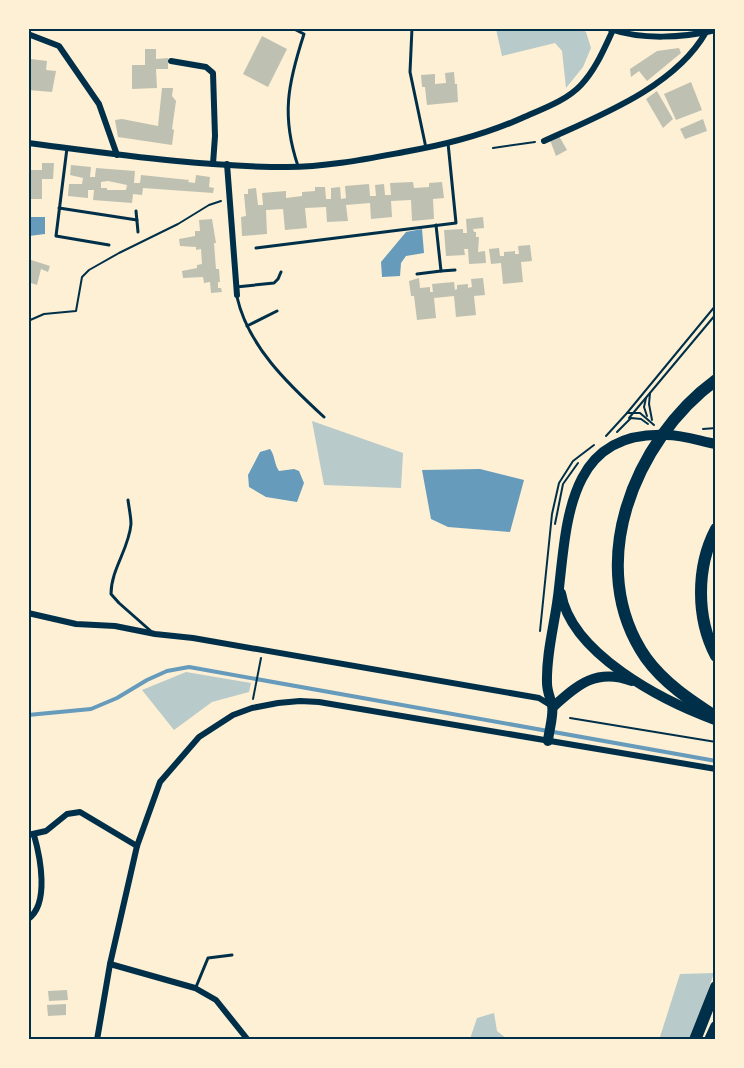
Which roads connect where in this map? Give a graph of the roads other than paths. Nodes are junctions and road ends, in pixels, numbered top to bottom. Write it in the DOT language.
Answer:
graph roads {
  1 [pos="292,28"];
  2 [pos="412,28"];
  3 [pos="611,29"];
  4 [pos="716,30"];
  5 [pos="706,32"];
  6 [pos="28,34"];
  7 [pos="171,61"];
  8 [pos="544,141"];
  9 [pos="28,143"];
  10 [pos="448,143"];
  11 [pos="67,148"];
  12 [pos="426,148"];
  13 [pos="117,155"];
  14 [pos="213,164"];
  15 [pos="226,164"];
  16 [pos="298,166"];
  17 [pos="59,208"];
  18 [pos="136,211"];
  19 [pos="137,220"];
  20 [pos="436,225"];
  21 [pos="138,232"];
  22 [pos="109,245"];
  23 [pos="256,248"];
  24 [pos="456,270"];
  25 [pos="441,271"];
  26 [pos="281,272"];
  27 [pos="417,274"];
  28 [pos="236,291"];
  29 [pos="277,311"];
  30 [pos="247,326"];
  31 [pos="716,380"];
  32 [pos="324,417"];
  33 [pos="716,444"];
  34 [pos="128,500"];
  35 [pos="716,529"];
  36 [pos="560,581"];
  37 [pos="28,613"];
  38 [pos="155,634"];
  39 [pos="716,656"];
  40 [pos="643,685"];
  41 [pos="552,711"];
  42 [pos="716,718"];
  43 [pos="548,738"];
  44 [pos="716,769"];
  45 [pos="31,835"];
  46 [pos="137,846"];
  47 [pos="28,919"];
  48 [pos="232,955"];
  49 [pos="110,964"];
  50 [pos="716,987"];
  51 [pos="195,988"];
  52 [pos="716,1027"];
  53 [pos="97,1040"];
  54 [pos="248,1040"];
  55 [pos="695,1040"];
  56 [pos="710,1040"];
  1 -- 16 [label="lane"];
  2 -- 12 [label="lane"];
  3 -- 5 [label="street"];
  3 -- 10 [label="street"];
  4 -- 5 [label="street"];
  5 -- 8 [label="street"];
  6 -- 13 [label="street"];
  7 -- 14 [label="street"];
  9 -- 11 [label="street"];
  10 -- 12 [label="street"];
  10 -- 20 [label="lane"];
  11 -- 13 [label="street"];
  11 -- 17 [label="lane"];
  12 -- 16 [label="street"];
  13 -- 14 [label="street"];
  14 -- 15 [label="street"];
  15 -- 16 [label="street"];
  15 -- 28 [label="street"];
  17 -- 19 [label="lane"];
  17 -- 22 [label="lane"];
  18 -- 19 [label="lane"];
  19 -- 21 [label="lane"];
  20 -- 23 [label="lane"];
  20 -- 25 [label="lane"];
  24 -- 25 [label="lane"];
  25 -- 27 [label="lane"];
  26 -- 28 [label="lane"];
  28 -- 30 [label="lane"];
  29 -- 30 [label="lane"];
  30 -- 32 [label="lane"];
  31 -- 42 [label="highway"];
  33 -- 36 [label="main road"];
  34 -- 38 [label="lane"];
  35 -- 39 [label="highway"];
  36 -- 40 [label="main road"];
  36 -- 41 [label="main road"];
  37 -- 38 [label="street"];
  38 -- 41 [label="street"];
  40 -- 41 [label="main road"];
  40 -- 42 [label="main road"];
  41 -- 43 [label="main road"];
  43 -- 44 [label="street"];
  43 -- 46 [label="street"];
  45 -- 46 [label="street"];
  45 -- 47 [label="street"];
  46 -- 49 [label="street"];
  48 -- 51 [label="lane"];
  49 -- 51 [label="street"];
  49 -- 53 [label="street"];
  50 -- 55 [label="highway"];
  51 -- 54 [label="street"];
  52 -- 56 [label="highway"];
}
